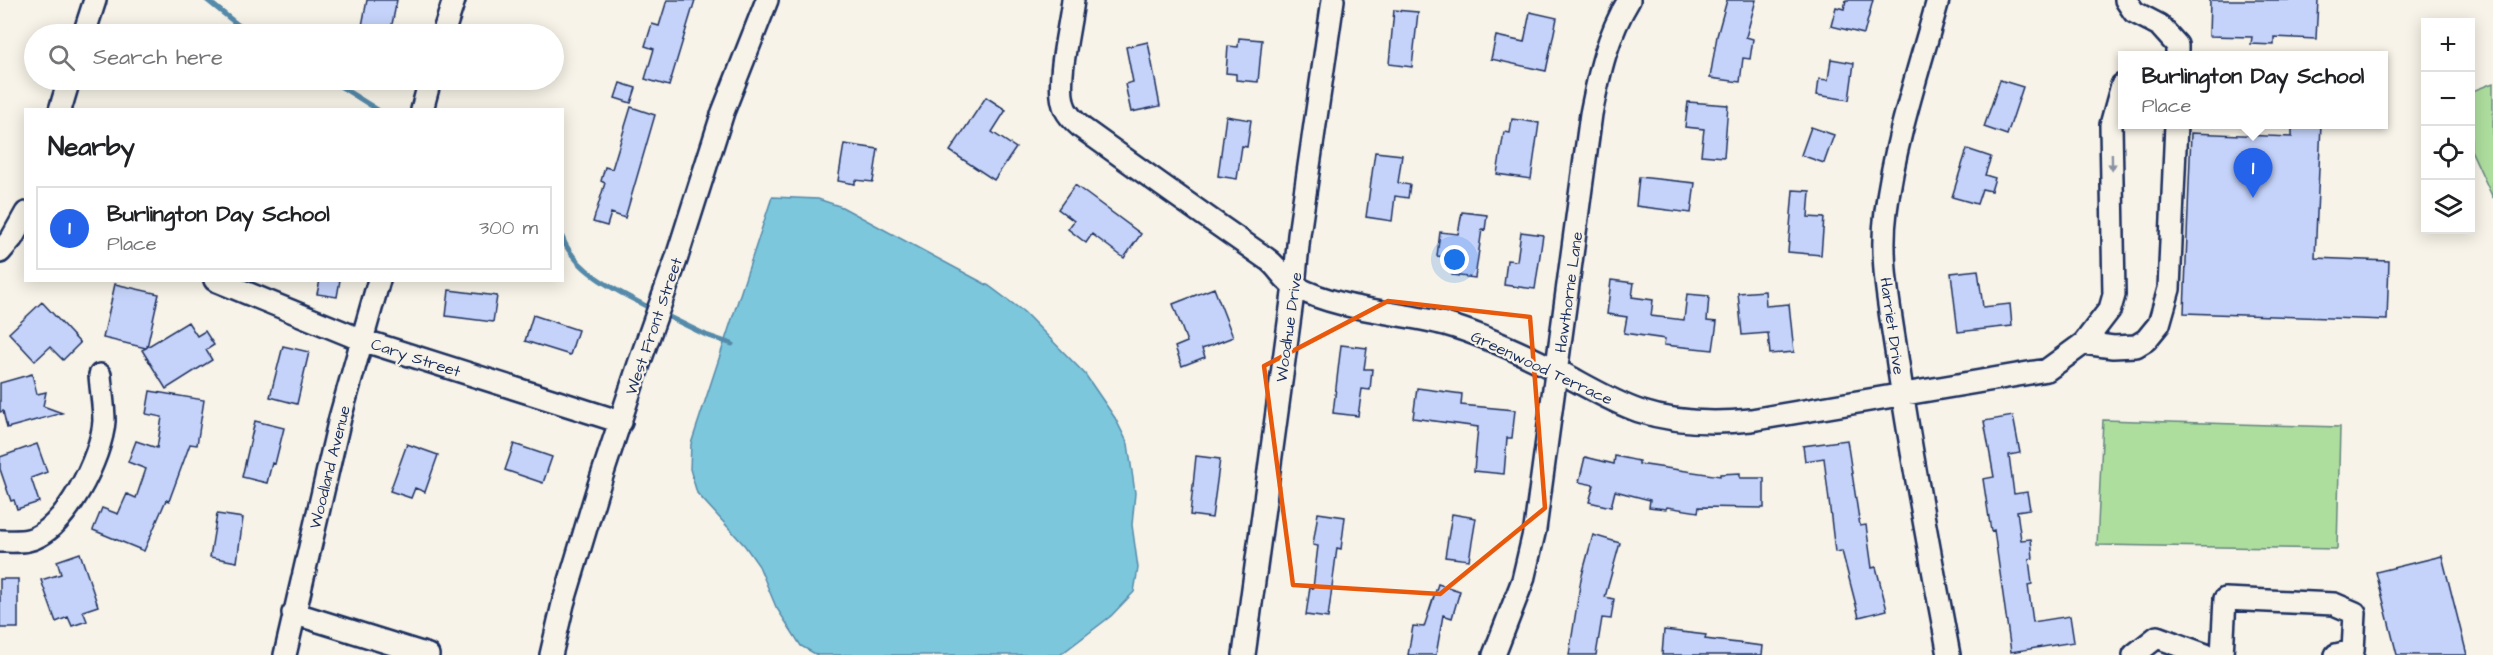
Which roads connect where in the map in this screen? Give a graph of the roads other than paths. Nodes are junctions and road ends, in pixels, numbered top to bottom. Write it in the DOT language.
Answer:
graph roads {
  1 [pos="95,0"];
  2 [pos="454,0"];
  3 [pos="767,0"];
  4 [pos="1074,0"];
  5 [pos="1333,0"];
  6 [pos="1629,0"];
  7 [pos="1938,0"];
  8 [pos="2135,4"];
  9 [pos="87,24"];
  10 [pos="446,24"];
  11 [pos="2177,51"];
  12 [pos="66,90"];
  13 [pos="427,90"];
  14 [pos="2118,100"];
  15 [pos="61,108"];
  16 [pos="423,108"];
  17 [pos="2176,129"];
  18 [pos="24,217"];
  19 [pos="0,252"];
  20 [pos="220,282"];
  21 [pos="378,282"];
  22 [pos="1294,286"];
  23 [pos="362,340"];
  24 [pos="2084,344"];
  25 [pos="1557,370"];
  26 [pos="100,375"];
  27 [pos="1902,394"];
  28 [pos="621,422"];
  29 [pos="0,541"];
  30 [pos="293,613"];
  31 [pos="2348,654"];
  32 [pos="285,655"];
  33 [pos="428,655"];
  34 [pos="551,655"];
  35 [pos="1244,655"];
  36 [pos="1494,655"];
  37 [pos="1949,655"];
  38 [pos="2134,655"];
  39 [pos="2206,655"];
  40 [pos="2222,655"];
  1 -- 9 [label="street"];
  2 -- 10 [label="street"];
  3 -- 28 [label="street, West Front Street"];
  4 -- 22 [label="street, Greenwood Terrace"];
  5 -- 22 [label="street, Woodhue Drive"];
  6 -- 25 [label="street, Hawthorne Lane"];
  7 -- 27 [label="street, Harriet Drive"];
  8 -- 11 [label="street"];
  12 -- 15 [label="street"];
  13 -- 16 [label="street"];
  14 -- 24 [label="street, one-way"];
  17 -- 24 [label="street"];
  18 -- 19 [label="street"];
  20 -- 23 [label="street, Cary Street"];
  21 -- 23 [label="street, Woodland Avenue"];
  22 -- 25 [label="street, Greenwood Terrace"];
  22 -- 35 [label="street, Woodhue Drive"];
  23 -- 28 [label="street, Cary Street"];
  23 -- 30 [label="street, Woodland Avenue"];
  24 -- 27 [label="street, Greenwood Terrace"];
  25 -- 27 [label="street, Greenwood Terrace"];
  25 -- 36 [label="street, Hawthorne Lane"];
  26 -- 29 [label="street"];
  27 -- 37 [label="street, Harriet Drive"];
  28 -- 34 [label="street, West Front Street"];
  30 -- 32 [label="street, Woodland Avenue"];
  30 -- 33 [label="street"];
  31 -- 40 [label="street"];
  38 -- 39 [label="street"];
}
